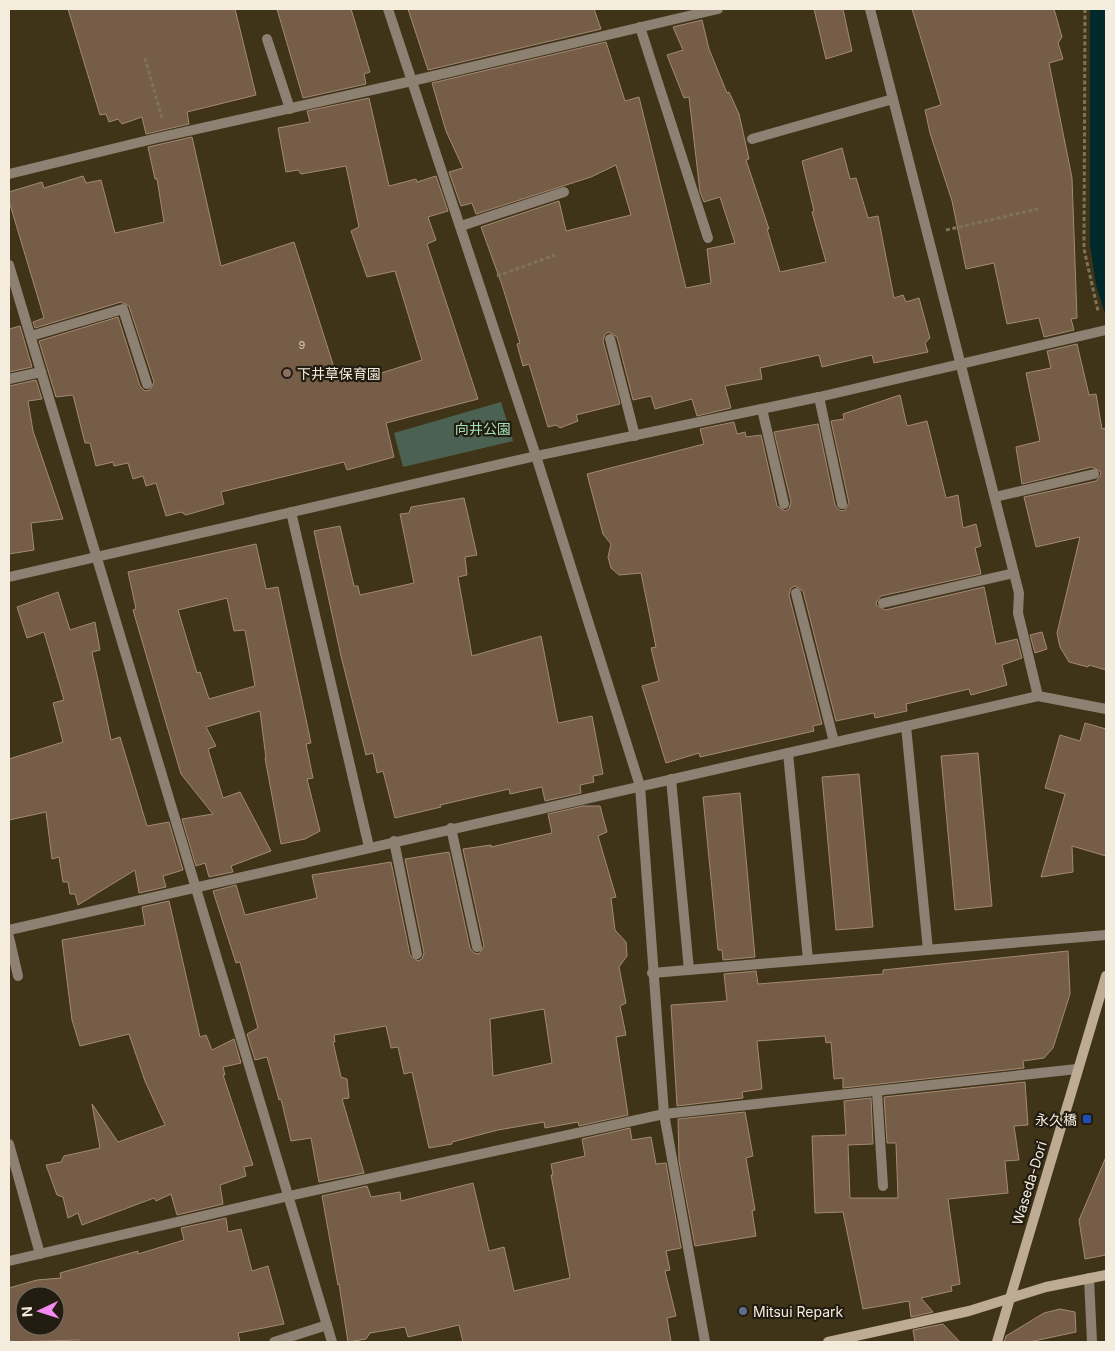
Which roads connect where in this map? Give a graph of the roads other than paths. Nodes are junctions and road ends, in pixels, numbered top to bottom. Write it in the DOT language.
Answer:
graph roads {
  1 [pos="388,9"];
  2 [pos="718,9"];
  3 [pos="870,9"];
  4 [pos="680,13"];
  5 [pos="640,27"];
  6 [pos="267,39"];
  7 [pos="412,81"];
  8 [pos="894,99"];
  9 [pos="290,109"];
  10 [pos="752,138"];
  11 [pos="9,174"];
  12 [pos="564,192"];
  13 [pos="461,226"];
  14 [pos="708,238"];
  15 [pos="9,265"];
  16 [pos="1104,330"];
  17 [pos="31,336"];
  18 [pos="610,339"];
  19 [pos="961,363"];
  20 [pos="41,372"];
  21 [pos="9,379"];
  22 [pos="147,384"];
  23 [pos="819,397"];
  24 [pos="762,409"];
  25 [pos="635,436"];
  26 [pos="536,456"];
  27 [pos="1094,474"];
  28 [pos="995,497"];
  29 [pos="784,504"];
  30 [pos="842,504"];
  31 [pos="291,512"];
  32 [pos="95,557"];
  33 [pos="1014,573"];
  34 [pos="9,577"];
  35 [pos="796,592"];
  36 [pos="883,603"];
  37 [pos="1038,696"];
  38 [pos="1106,709"];
  39 [pos="906,726"];
  40 [pos="834,742"];
  41 [pos="788,753"];
  42 [pos="671,779"];
  43 [pos="640,786"];
  44 [pos="451,828"];
  45 [pos="394,841"];
  46 [pos="369,847"];
  47 [pos="195,887"];
  48 [pos="9,930"];
  49 [pos="1106,935"];
  50 [pos="9,938"];
  51 [pos="478,946"];
  52 [pos="928,950"];
  53 [pos="417,954"];
  54 [pos="808,960"];
  55 [pos="689,970"];
  56 [pos="652,973"];
  57 [pos="18,976"];
  58 [pos="1106,976"];
  59 [pos="1077,1070"];
  60 [pos="877,1092"];
  61 [pos="664,1114"];
  62 [pos="9,1144"];
  63 [pos="883,1186"];
  64 [pos="289,1196"];
  65 [pos="40,1254"];
  66 [pos="9,1261"];
  67 [pos="1106,1274"];
  68 [pos="1089,1278"];
  69 [pos="1009,1300"];
  70 [pos="327,1325"];
  71 [pos="274,1342"];
  72 [pos="332,1342"];
  73 [pos="705,1342"];
  74 [pos="828,1342"];
  75 [pos="997,1342"];
  76 [pos="1092,1342"];
  1 -- 7 [label="street"];
  2 -- 4 [label="street"];
  3 -- 8 [label="street"];
  4 -- 5 [label="street"];
  5 -- 7 [label="street"];
  5 -- 14 [label="street"];
  6 -- 9 [label="street"];
  7 -- 9 [label="street"];
  7 -- 13 [label="street"];
  8 -- 10 [label="street"];
  8 -- 19 [label="street"];
  9 -- 11 [label="street"];
  12 -- 13 [label="street"];
  13 -- 26 [label="street"];
  15 -- 17 [label="street"];
  16 -- 19 [label="street"];
  17 -- 20 [label="street"];
  17 -- 22 [label="street"];
  18 -- 25 [label="street"];
  19 -- 23 [label="street"];
  19 -- 28 [label="street"];
  20 -- 21 [label="street"];
  20 -- 32 [label="street"];
  23 -- 24 [label="street"];
  23 -- 30 [label="street"];
  24 -- 25 [label="street"];
  24 -- 29 [label="street"];
  25 -- 26 [label="street"];
  26 -- 31 [label="street"];
  26 -- 43 [label="street"];
  27 -- 28 [label="street"];
  28 -- 33 [label="street"];
  31 -- 32 [label="street"];
  31 -- 46 [label="street"];
  32 -- 34 [label="street"];
  32 -- 47 [label="street"];
  33 -- 36 [label="street"];
  33 -- 37 [label="street"];
  35 -- 40 [label="street"];
  37 -- 38 [label="street"];
  37 -- 39 [label="street"];
  39 -- 40 [label="street"];
  39 -- 52 [label="street"];
  40 -- 41 [label="street"];
  41 -- 42 [label="street"];
  41 -- 54 [label="street"];
  42 -- 43 [label="street"];
  42 -- 55 [label="street"];
  43 -- 44 [label="street"];
  43 -- 56 [label="street"];
  44 -- 45 [label="street"];
  44 -- 51 [label="street"];
  45 -- 46 [label="street"];
  45 -- 53 [label="street"];
  46 -- 47 [label="street"];
  47 -- 48 [label="street"];
  47 -- 64 [label="street"];
  49 -- 52 [label="street"];
  50 -- 57 [label="street"];
  52 -- 54 [label="street"];
  54 -- 55 [label="street"];
  55 -- 56 [label="street"];
  56 -- 61 [label="street"];
  58 -- 59 [label="main road, Waseda-Dori"];
  59 -- 60 [label="street"];
  59 -- 69 [label="main road, Waseda-Dori"];
  60 -- 61 [label="street"];
  60 -- 63 [label="street"];
  61 -- 64 [label="street"];
  61 -- 73 [label="street"];
  62 -- 65 [label="street"];
  64 -- 65 [label="street"];
  64 -- 70 [label="street"];
  65 -- 66 [label="street"];
  67 -- 68 [label="main road"];
  68 -- 69 [label="main road"];
  68 -- 76 [label="street"];
  69 -- 74 [label="main road"];
  69 -- 75 [label="main road, Waseda-Dori"];
  70 -- 71 [label="street"];
  70 -- 72 [label="street"];
}
